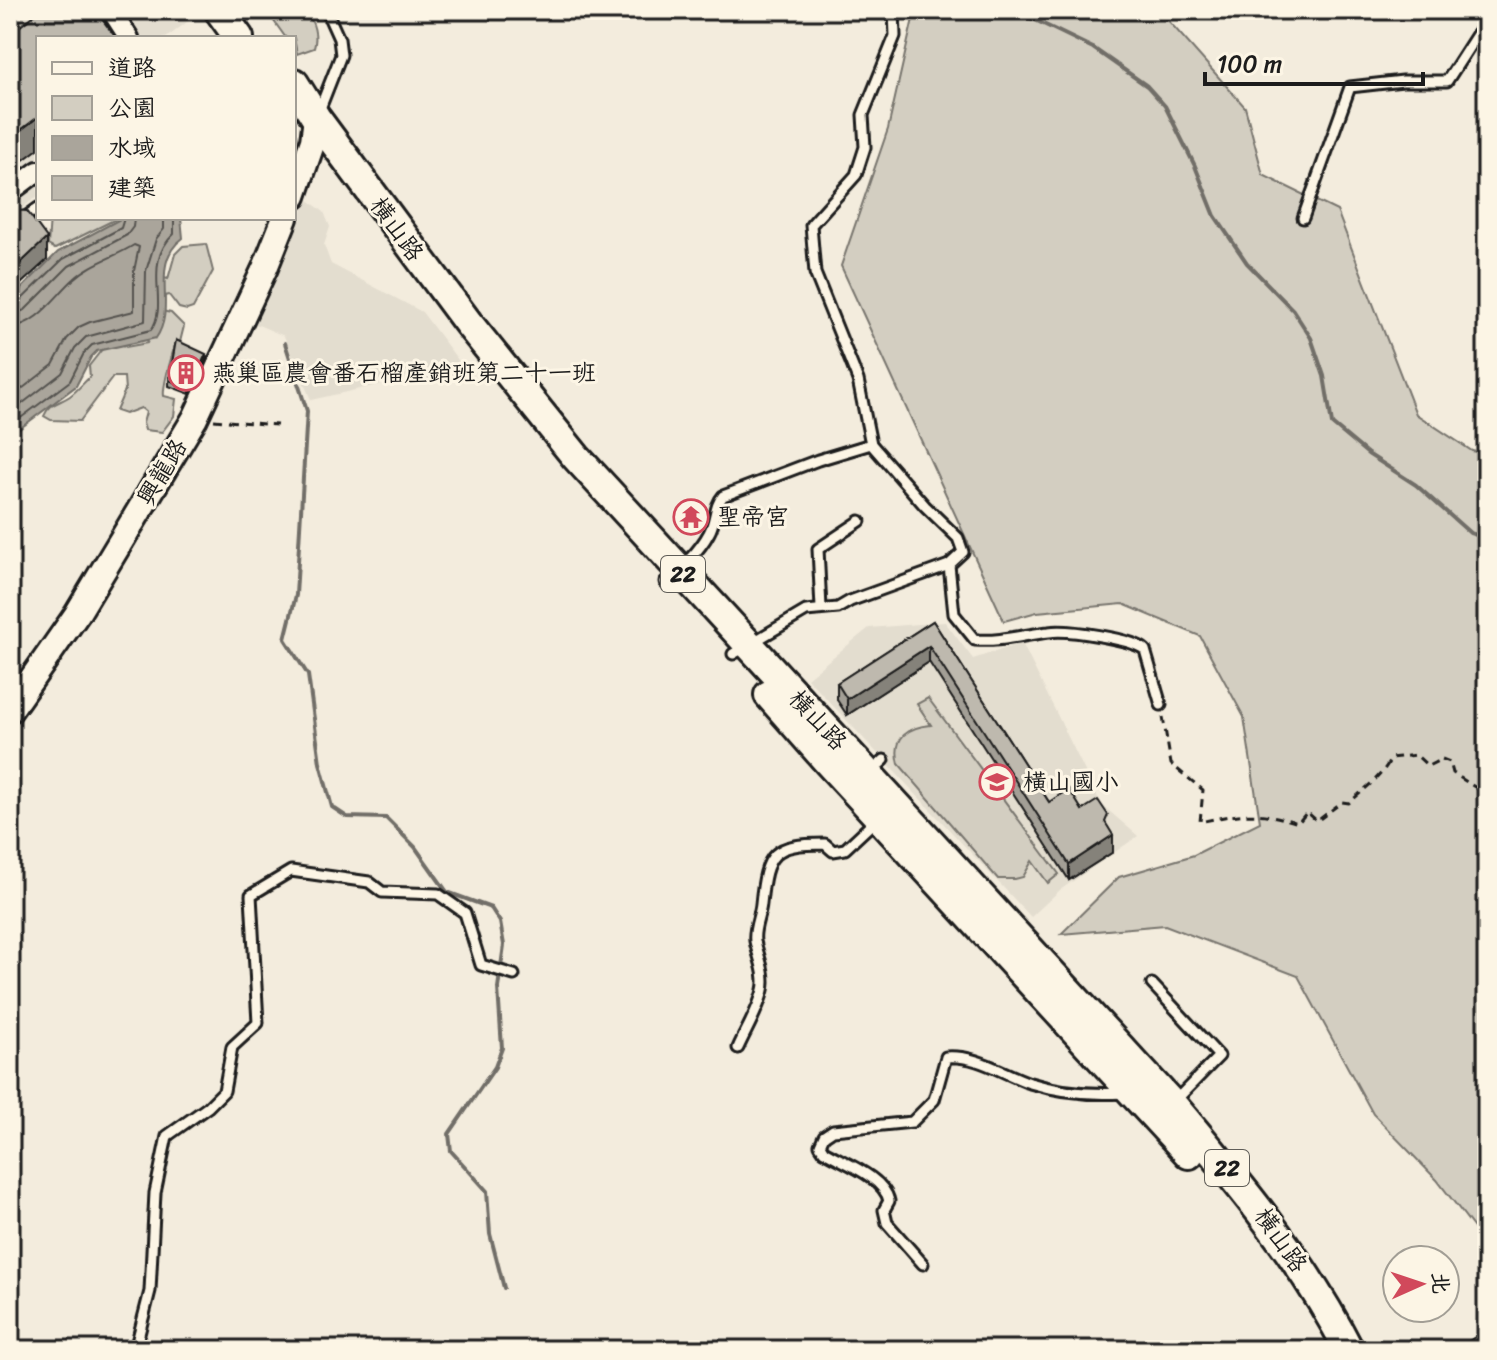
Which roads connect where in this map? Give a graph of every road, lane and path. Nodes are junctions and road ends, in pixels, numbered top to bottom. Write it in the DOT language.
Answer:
graph roads {
  1 [pos="111,10"];
  2 [pos="219,10"];
  3 [pos="241,10"];
  4 [pos="326,10"];
  5 [pos="894,10"];
  6 [pos="1487,19"];
  7 [pos="128,36"];
  8 [pos="238,36"];
  9 [pos="260,36"];
  10 [pos="301,106"];
  11 [pos="296,170"];
  12 [pos="36,172"];
  13 [pos="10,192"];
  14 [pos="36,209"];
  15 [pos="1303,218"];
  16 [pos="284,220"];
  17 [pos="10,223"];
  18 [pos="195,418"];
  19 [pos="277,425"];
  20 [pos="871,444"];
  21 [pos="860,521"];
  22 [pos="949,565"];
  23 [pos="672,576"];
  24 [pos="821,608"];
  25 [pos="740,649"];
  26 [pos="1161,705"];
  27 [pos="10,710"];
  28 [pos="868,775"];
  29 [pos="1487,795"];
  30 [pos="879,818"];
  31 [pos="514,975"];
  32 [pos="1152,984"];
  33 [pos="738,1048"];
  34 [pos="1134,1092"];
  35 [pos="1165,1112"];
  36 [pos="923,1264"];
  37 [pos="135,1350"];
  38 [pos="1328,1350"];
  39 [pos="1349,1350"];
  1 -- 7 [label="street"];
  2 -- 8 [label="main road"];
  3 -- 9 [label="main road"];
  4 -- 10 [label="lane"];
  5 -- 20 [label="lane"];
  6 -- 15 [label="lane"];
  10 -- 11 [label="street"];
  10 -- 23 [label="main road, 橫山路 / 22"];
  12 -- 13 [label="street"];
  14 -- 17 [label="lane"];
  16 -- 18 [label="street, 興龍路"];
  18 -- 19 [label="path"];
  18 -- 27 [label="street, 興龍路"];
  20 -- 22 [label="lane"];
  20 -- 23 [label="lane"];
  21 -- 24 [label="lane"];
  22 -- 24 [label="lane"];
  22 -- 26 [label="lane"];
  23 -- 25 [label="main road, 橫山路 / 22"];
  24 -- 25 [label="lane"];
  25 -- 28 [label="main road, 橫山路 / 22"];
  26 -- 29 [label="path"];
  28 -- 30 [label="main road, 橫山路 / 22"];
  28 -- 35 [label="main road, 橫山路 / 22"];
  30 -- 33 [label="lane"];
  30 -- 34 [label="main road, 橫山路 / 22"];
  31 -- 37 [label="lane"];
  32 -- 35 [label="lane"];
  34 -- 35 [label="main road, 橫山路 / 22"];
  34 -- 36 [label="lane"];
  35 -- 38 [label="main road, 橫山路 / 22"];
  35 -- 39 [label="main road, 橫山路 / 22"];
}
